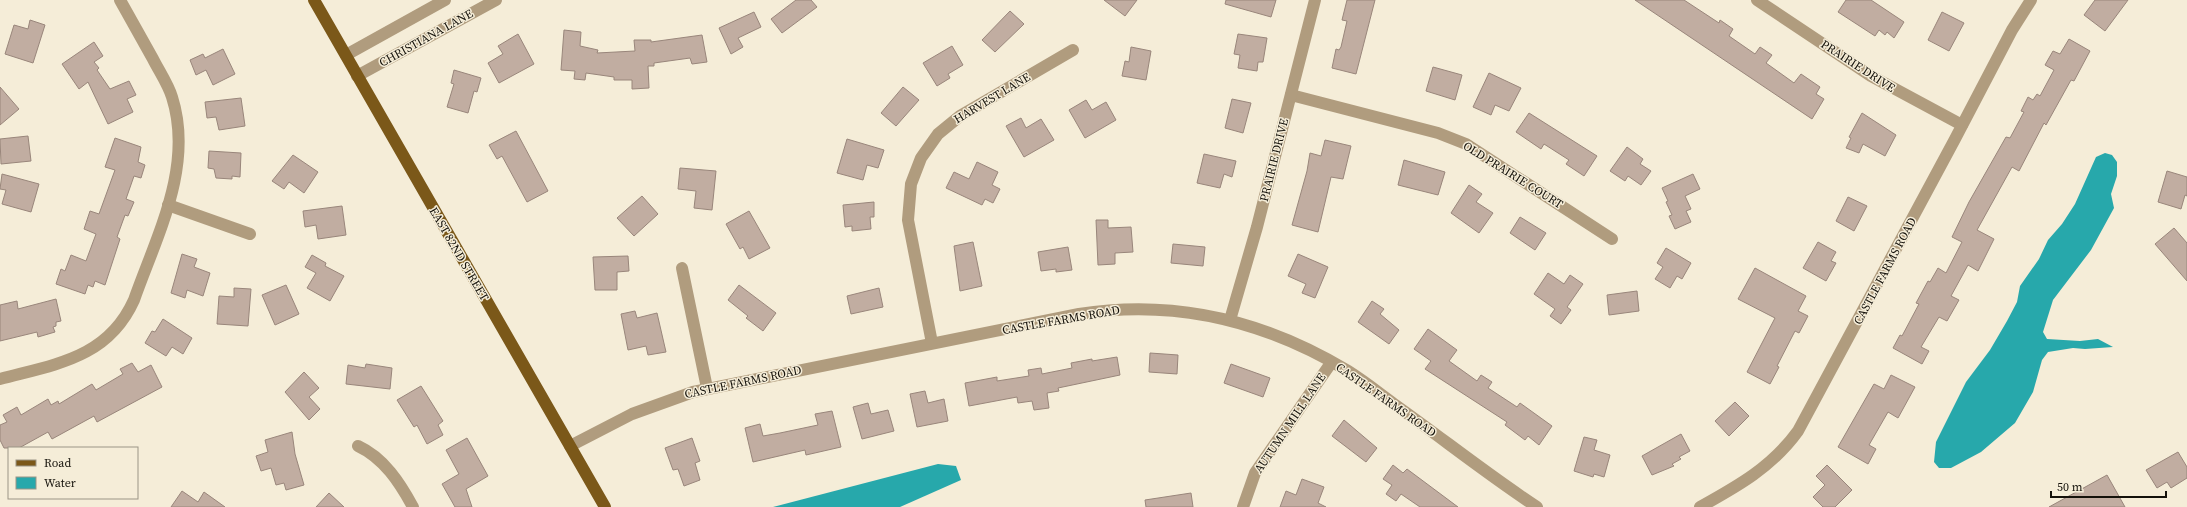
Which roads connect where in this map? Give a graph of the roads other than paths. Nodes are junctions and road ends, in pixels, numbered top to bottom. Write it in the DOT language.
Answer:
graph roads {
  1 [pos="120,0"];
  2 [pos="314,0"];
  3 [pos="445,0"];
  4 [pos="496,0"];
  5 [pos="1315,0"];
  6 [pos="1757,0"];
  7 [pos="2031,0"];
  8 [pos="1073,50"];
  9 [pos="346,55"];
  10 [pos="357,76"];
  11 [pos="1291,95"];
  12 [pos="1962,125"];
  13 [pos="168,205"];
  14 [pos="250,234"];
  15 [pos="1612,239"];
  16 [pos="682,268"];
  17 [pos="1230,320"];
  18 [pos="932,344"];
  19 [pos="1331,363"];
  20 [pos="0,379"];
  21 [pos="707,388"];
  22 [pos="358,446"];
  23 [pos="570,446"];
  24 [pos="413,507"];
  25 [pos="605,507"];
  26 [pos="1243,507"];
  27 [pos="1537,507"];
  28 [pos="1700,507"];
  1 -- 13 [label="street"];
  2 -- 9 [label="main road, EAST 82ND STREET"];
  3 -- 9 [label="street, CHRISTIANA LANE"];
  4 -- 10 [label="street, CHRISTIANA LANE"];
  5 -- 11 [label="street, PRAIRIE DRIVE"];
  6 -- 12 [label="street, PRAIRIE DRIVE"];
  7 -- 12 [label="street, CASTLE FARMS ROAD"];
  8 -- 18 [label="street, HARVEST LANE"];
  9 -- 10 [label="main road, EAST 82ND STREET"];
  10 -- 23 [label="main road, EAST 82ND STREET"];
  11 -- 15 [label="street, OLD PRAIRIE COURT"];
  11 -- 17 [label="street, PRAIRIE DRIVE"];
  12 -- 28 [label="street, CASTLE FARMS ROAD"];
  13 -- 14 [label="street"];
  13 -- 20 [label="street"];
  16 -- 21 [label="street"];
  17 -- 18 [label="street, CASTLE FARMS ROAD"];
  17 -- 19 [label="street, CASTLE FARMS ROAD"];
  18 -- 21 [label="street, CASTLE FARMS ROAD"];
  19 -- 26 [label="street, AUTUMN MILL LANE"];
  19 -- 27 [label="street, CASTLE FARMS ROAD"];
  21 -- 23 [label="street, CASTLE FARMS ROAD"];
  22 -- 24 [label="street"];
  23 -- 25 [label="main road, EAST 82ND STREET"];
}
